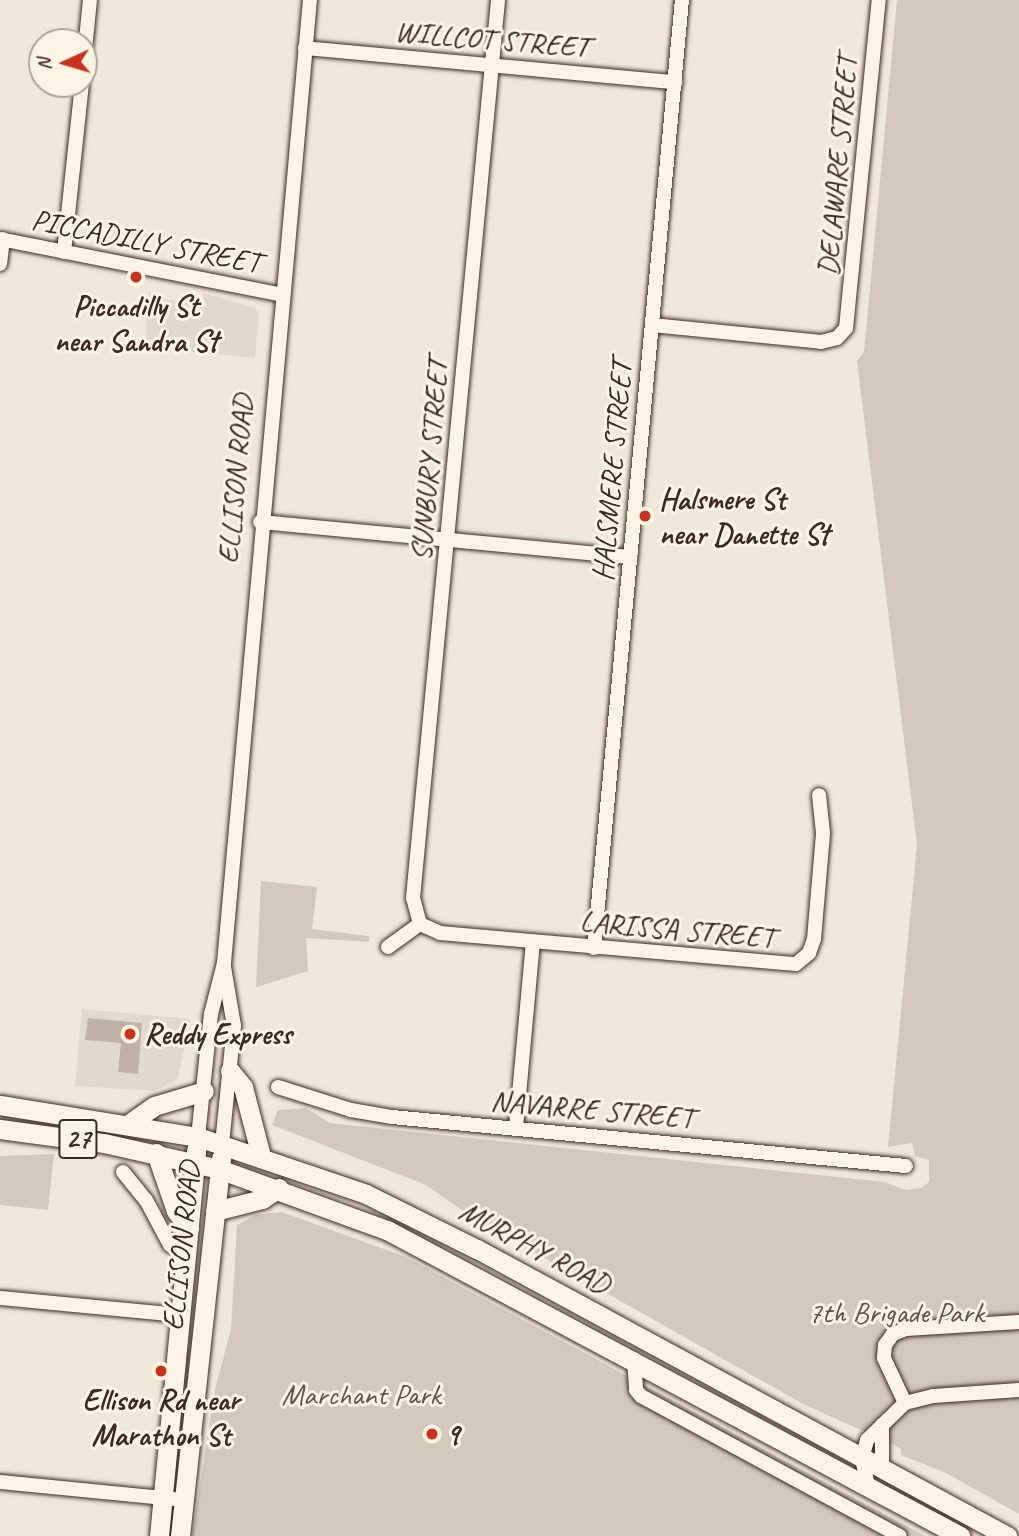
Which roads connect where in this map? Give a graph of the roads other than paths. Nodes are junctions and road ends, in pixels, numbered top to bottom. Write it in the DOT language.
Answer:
graph roads {
  1 [pos="90,0"];
  2 [pos="310,0"];
  3 [pos="499,0"];
  4 [pos="682,0"];
  5 [pos="879,0"];
  6 [pos="87,28"];
  7 [pos="305,48"];
  8 [pos="492,65"];
  9 [pos="675,82"];
  10 [pos="80,98"];
  11 [pos="2,239"];
  12 [pos="64,252"];
  13 [pos="0,264"];
  14 [pos="283,295"];
  15 [pos="652,325"];
  16 [pos="260,522"];
  17 [pos="447,541"];
  18 [pos="630,557"];
  19 [pos="819,795"];
  20 [pos="420,924"];
  21 [pos="533,942"];
  22 [pos="388,947"];
  23 [pos="594,948"];
  24 [pos="224,962"];
  25 [pos="230,1072"];
  26 [pos="278,1087"];
  27 [pos="204,1091"];
  28 [pos="0,1105"];
  29 [pos="130,1123"];
  30 [pos="516,1128"];
  31 [pos="0,1129"];
  32 [pos="198,1137"];
  33 [pos="222,1143"];
  34 [pos="156,1153"];
  35 [pos="261,1156"];
  36 [pos="195,1163"];
  37 [pos="906,1166"];
  38 [pos="219,1169"];
  39 [pos="123,1172"];
  40 [pos="279,1188"];
  41 [pos="215,1211"];
  42 [pos="189,1227"];
  43 [pos="186,1254"];
  44 [pos="0,1297"];
  45 [pos="180,1315"];
  46 [pos="1019,1322"];
  47 [pos="634,1359"];
  48 [pos="1019,1390"];
  49 [pos="905,1403"];
  50 [pos="882,1425"];
  51 [pos="862,1458"];
  52 [pos="882,1468"];
  53 [pos="0,1482"];
  54 [pos="868,1485"];
  55 [pos="162,1499"];
  56 [pos="183,1500"];
  57 [pos="159,1536"];
  58 [pos="180,1536"];
  59 [pos="900,1536"];
  60 [pos="960,1536"];
  61 [pos="1007,1536"];
  1 -- 6 [label="street"];
  2 -- 7 [label="street, ELLISON ROAD"];
  3 -- 8 [label="street, SUNBURY STREET"];
  4 -- 9 [label="street, HALSMERE STREET"];
  5 -- 15 [label="street, DELAWARE STREET"];
  7 -- 8 [label="street, WILLCOT STREET"];
  7 -- 14 [label="street, ELLISON ROAD"];
  8 -- 9 [label="street, WILLCOT STREET"];
  8 -- 17 [label="street, SUNBURY STREET"];
  9 -- 15 [label="street, HALSMERE STREET"];
  10 -- 12 [label="street"];
  11 -- 12 [label="street, PICCADILLY STREET"];
  11 -- 13 [label="street"];
  12 -- 14 [label="street, PICCADILLY STREET"];
  14 -- 16 [label="street, ELLISON ROAD"];
  15 -- 18 [label="street, HALSMERE STREET"];
  16 -- 17 [label="street"];
  16 -- 24 [label="street, ELLISON ROAD"];
  17 -- 18 [label="street"];
  17 -- 20 [label="street, SUNBURY STREET"];
  18 -- 23 [label="street, HALSMERE STREET"];
  19 -- 23 [label="street, LARISSA STREET"];
  20 -- 21 [label="street, LARISSA STREET"];
  20 -- 22 [label="street"];
  21 -- 23 [label="street, LARISSA STREET"];
  21 -- 30 [label="street"];
  24 -- 25 [label="street, ELLISON ROAD"];
  24 -- 27 [label="street, ELLISON ROAD"];
  25 -- 33 [label="street, ELLISON ROAD"];
  25 -- 35 [label="main road"];
  26 -- 30 [label="street, NAVARRE STREET"];
  27 -- 29 [label="main road"];
  27 -- 32 [label="street, ELLISON ROAD"];
  28 -- 29 [label="main road, MURPHY ROAD / 27"];
  29 -- 32 [label="main road, MURPHY ROAD / 27"];
  30 -- 37 [label="street, NAVARRE STREET"];
  31 -- 34 [label="main road, MURPHY ROAD / 27"];
  32 -- 33 [label="main road, MURPHY ROAD / 27"];
  32 -- 36 [label="main road, ELLISON ROAD"];
  33 -- 35 [label="main road, MURPHY ROAD"];
  33 -- 38 [label="main road, ELLISON ROAD"];
  34 -- 36 [label="main road, MURPHY ROAD / 27"];
  34 -- 42 [label="main road"];
  35 -- 51 [label="main road, MURPHY ROAD"];
  36 -- 38 [label="main road, MURPHY ROAD / 27"];
  36 -- 42 [label="main road, ELLISON ROAD"];
  38 -- 40 [label="main road, MURPHY ROAD"];
  38 -- 41 [label="main road, ELLISON ROAD"];
  39 -- 43 [label="street, ELLISON ROAD"];
  40 -- 41 [label="main road"];
  40 -- 47 [label="main road, MURPHY ROAD"];
  41 -- 56 [label="main road, ELLISON ROAD"];
  42 -- 43 [label="main road, ELLISON ROAD"];
  43 -- 45 [label="main road, ELLISON ROAD"];
  44 -- 45 [label="street"];
  45 -- 55 [label="main road, ELLISON ROAD"];
  46 -- 49 [label="street"];
  47 -- 54 [label="main road, MURPHY ROAD"];
  47 -- 59 [label="street"];
  48 -- 49 [label="street"];
  49 -- 50 [label="street"];
  50 -- 51 [label="street"];
  50 -- 52 [label="street"];
  51 -- 52 [label="main road, MURPHY ROAD"];
  51 -- 54 [label="street"];
  52 -- 61 [label="main road, MURPHY ROAD"];
  53 -- 55 [label="street"];
  54 -- 60 [label="main road, MURPHY ROAD"];
  55 -- 56 [label="street"];
  55 -- 57 [label="main road, ELLISON ROAD"];
  56 -- 58 [label="main road, ELLISON ROAD"];
}
